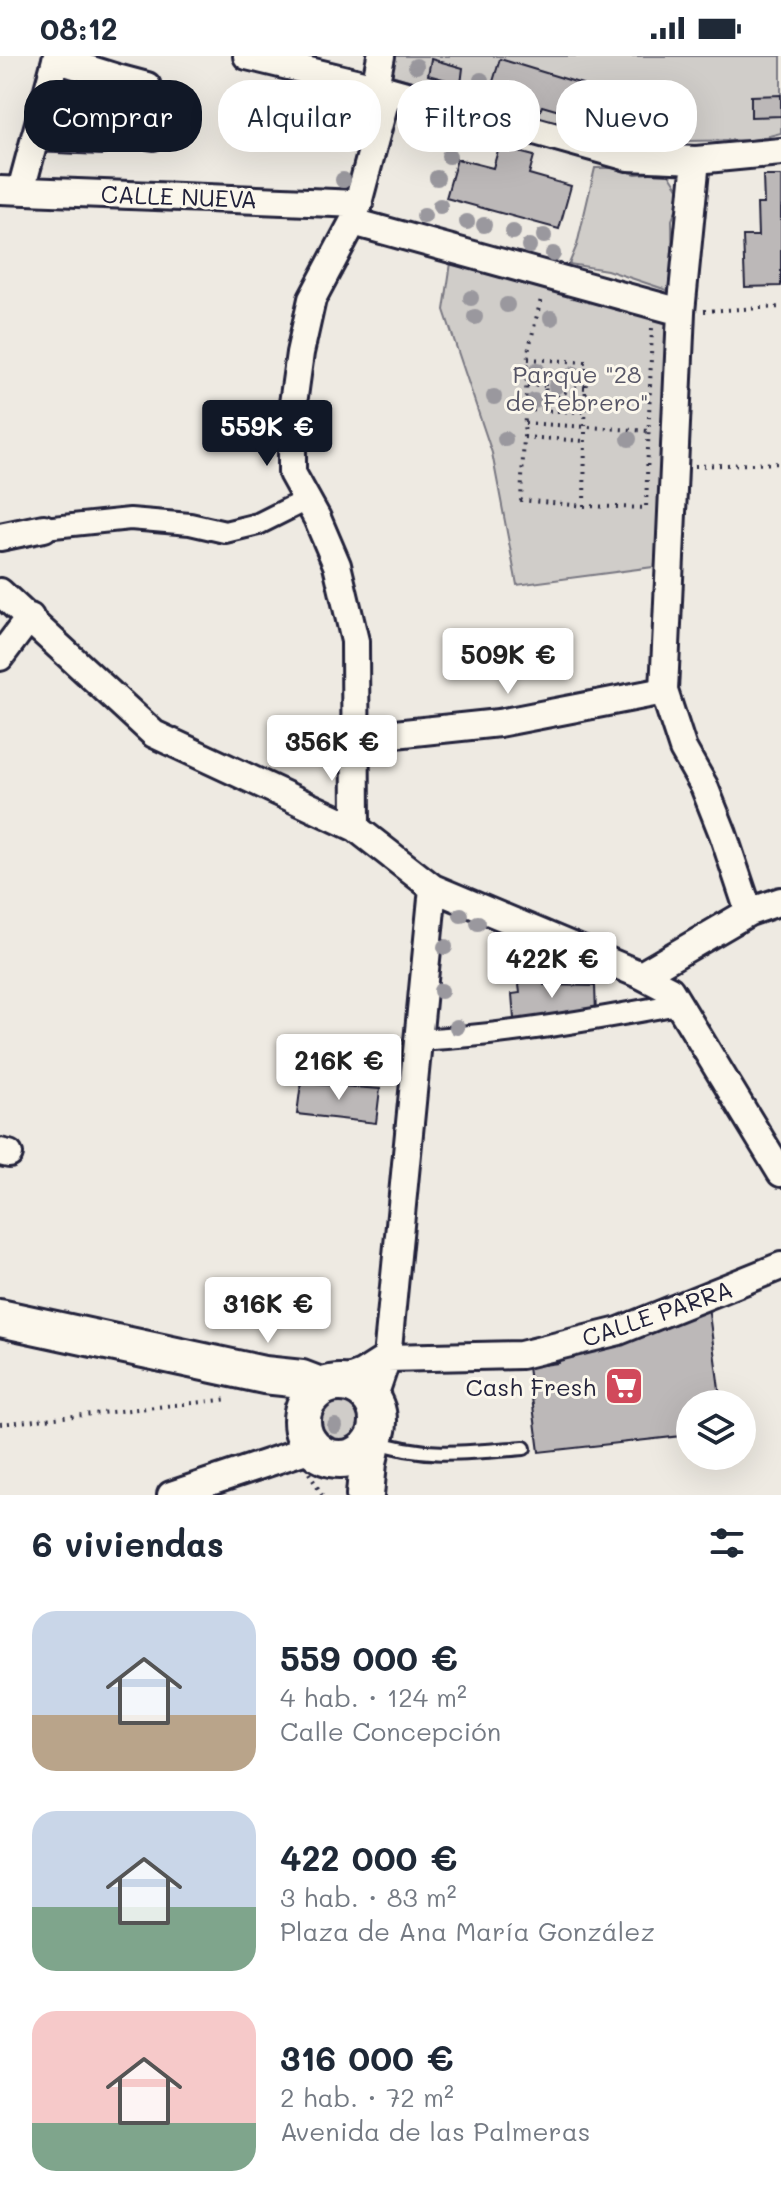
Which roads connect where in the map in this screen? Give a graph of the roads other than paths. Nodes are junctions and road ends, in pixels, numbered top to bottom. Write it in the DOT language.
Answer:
graph roads {
  1 [pos="247,56"];
  2 [pos="381,56"];
  3 [pos="57,57"];
  4 [pos="117,78"];
  5 [pos="51,80"];
  6 [pos="124,80"];
  7 [pos="348,80"];
  8 [pos="381,80"];
  9 [pos="381,88"];
  10 [pos="28,152"];
  11 [pos="368,152"];
  12 [pos="781,152"];
  13 [pos="696,160"];
  14 [pos="10,190"];
  15 [pos="356,213"];
  16 [pos="681,312"];
  17 [pos="306,500"];
  18 [pos="44,528"];
  19 [pos="0,537"];
  20 [pos="0,592"];
  21 [pos="30,617"];
  22 [pos="0,657"];
  23 [pos="664,691"];
  24 [pos="357,738"];
  25 [pos="356,828"];
  26 [pos="433,888"];
  27 [pos="781,901"];
  28 [pos="749,912"];
  29 [pos="641,975"];
  30 [pos="678,1004"];
  31 [pos="418,1040"];
  32 [pos="781,1173"];
  33 [pos="781,1268"];
  34 [pos="0,1318"];
  35 [pos="387,1358"];
  36 [pos="195,1361"];
  37 [pos="329,1386"];
  38 [pos="372,1402"];
  39 [pos="373,1440"];
  40 [pos="315,1443"];
  41 [pos="524,1448"];
  42 [pos="171,1495"];
  43 [pos="342,1495"];
  44 [pos="365,1495"];
  1 -- 7 [label="street"];
  2 -- 8 [label="street"];
  3 -- 4 [label="street"];
  3 -- 5 [label="street"];
  4 -- 6 [label="street"];
  9 -- 13 [label="street"];
  10 -- 14 [label="street"];
  11 -- 15 [label="street"];
  12 -- 13 [label="street"];
  13 -- 16 [label="street"];
  14 -- 15 [label="street, CALLE NUEVA"];
  15 -- 16 [label="street, CALLE NUEVA"];
  15 -- 17 [label="street"];
  16 -- 23 [label="street"];
  17 -- 18 [label="street"];
  17 -- 24 [label="street"];
  18 -- 19 [label="street"];
  20 -- 21 [label="street"];
  21 -- 22 [label="street"];
  21 -- 25 [label="street"];
  23 -- 24 [label="street"];
  23 -- 28 [label="street"];
  24 -- 25 [label="street"];
  25 -- 26 [label="street"];
  26 -- 29 [label="street"];
  26 -- 31 [label="street"];
  27 -- 28 [label="street"];
  28 -- 29 [label="street"];
  29 -- 30 [label="street"];
  30 -- 31 [label="street"];
  30 -- 32 [label="street"];
  31 -- 35 [label="street"];
  33 -- 35 [label="street, CALLE PARRA"];
  34 -- 36 [label="main road"];
  35 -- 37 [label="street"];
  35 -- 38 [label="street"];
  36 -- 37 [label="main road"];
  36 -- 40 [label="main road"];
  37 -- 38 [label="main road"];
  37 -- 40 [label="main road"];
  38 -- 39 [label="main road"];
  39 -- 40 [label="main road"];
  39 -- 41 [label="lane"];
  39 -- 44 [label="main road"];
  40 -- 42 [label="street"];
  40 -- 43 [label="main road"];
}
